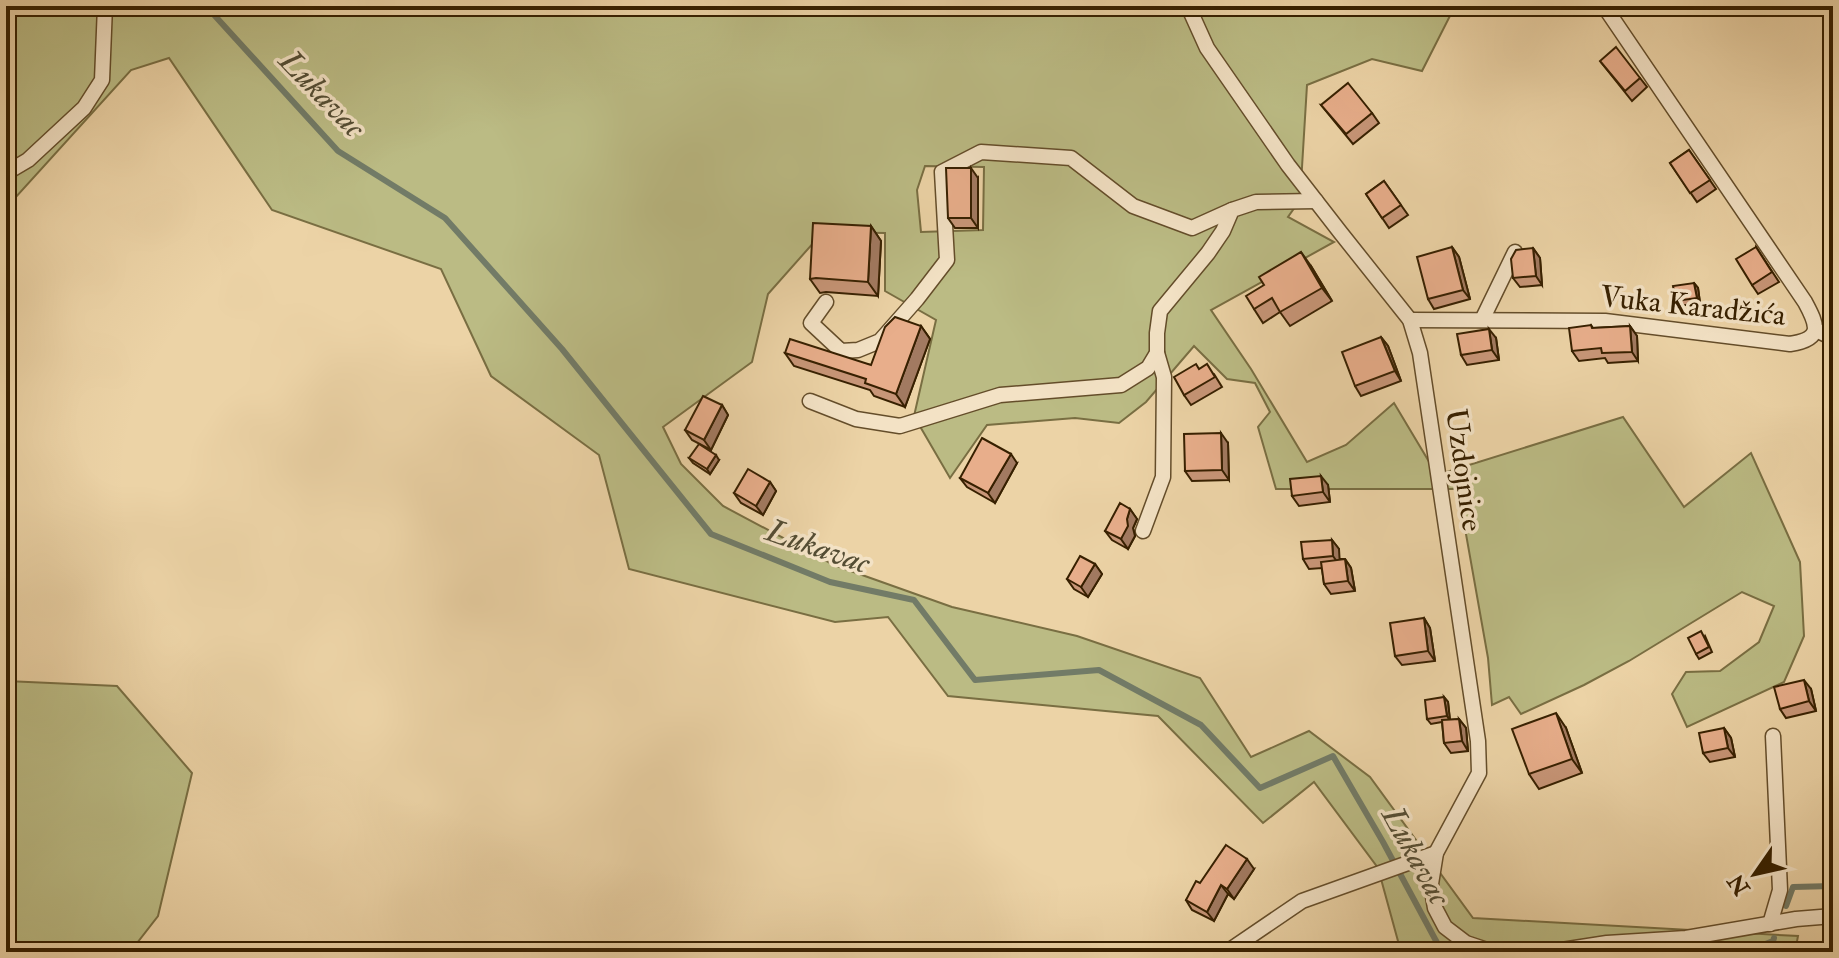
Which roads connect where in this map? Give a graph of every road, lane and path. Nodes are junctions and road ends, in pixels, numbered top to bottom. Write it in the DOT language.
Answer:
graph roads {
  1 [pos="105,6"];
  2 [pos="1188,6"];
  3 [pos="1604,6"];
  4 [pos="6,173"];
  5 [pos="1316,201"];
  6 [pos="1232,210"];
  7 [pos="1515,252"];
  8 [pos="826,302"];
  9 [pos="1410,320"];
  10 [pos="1482,320"];
  11 [pos="1816,330"];
  12 [pos="1833,338"];
  13 [pos="1157,353"];
  14 [pos="810,401"];
  15 [pos="1143,531"];
  16 [pos="1773,736"];
  17 [pos="1436,853"];
  18 [pos="1833,916"];
  19 [pos="1770,924"];
  20 [pos="1227,952"];
  21 [pos="1493,952"];
  22 [pos="1549,952"];
  1 -- 4 [label="street"];
  2 -- 5 [label="street"];
  3 -- 11 [label="street, Vuka Karadžića"];
  5 -- 6 [label="street"];
  5 -- 9 [label="street, Uzdojnice"];
  6 -- 8 [label="street"];
  6 -- 13 [label="street"];
  7 -- 10 [label="street"];
  9 -- 10 [label="street, Vuka Karadžića"];
  9 -- 17 [label="street, Uzdojnice"];
  10 -- 11 [label="street, Vuka Karadžića"];
  11 -- 12 [label="street"];
  13 -- 14 [label="street"];
  13 -- 15 [label="street"];
  16 -- 19 [label="street"];
  17 -- 20 [label="street"];
  17 -- 21 [label="street"];
  18 -- 19 [label="street"];
  19 -- 22 [label="street"];
}
